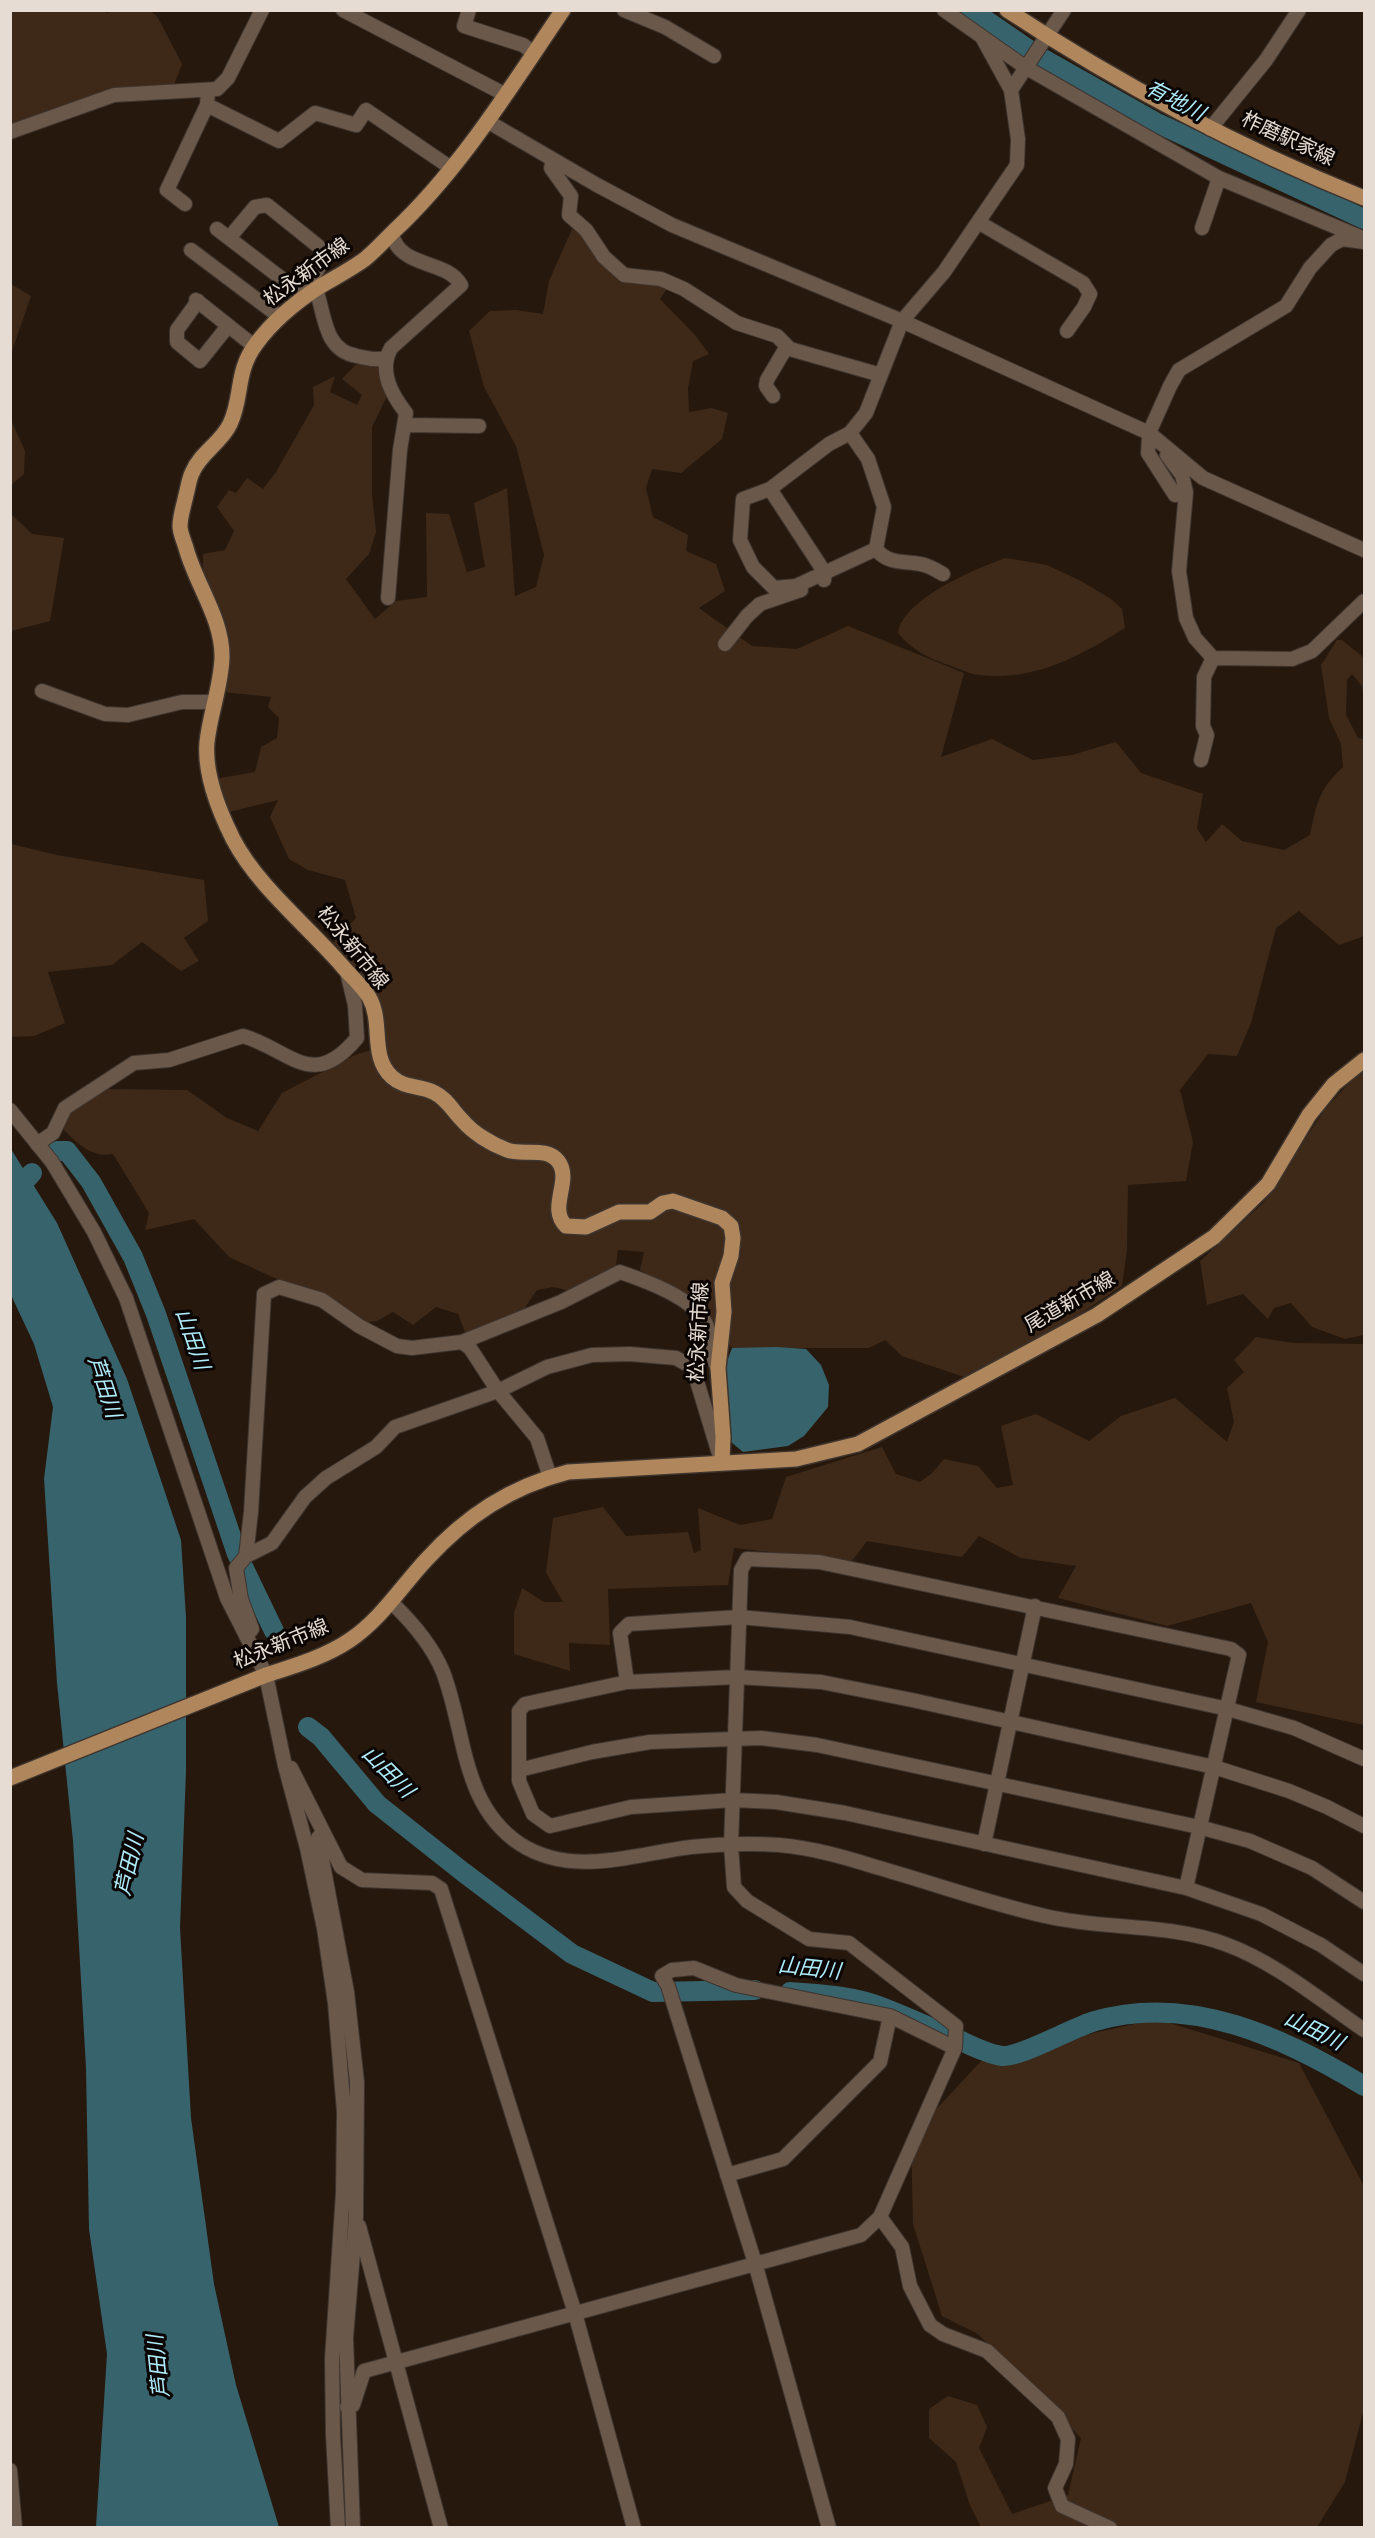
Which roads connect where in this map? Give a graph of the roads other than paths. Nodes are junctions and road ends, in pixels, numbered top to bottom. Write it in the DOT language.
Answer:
graph roads {
  1 [pos="262,10"];
  2 [pos="343,10"];
  3 [pos="469,10"];
  4 [pos="563,10"];
  5 [pos="624,10"];
  6 [pos="944,10"];
  7 [pos="1007,10"];
  8 [pos="1064,10"];
  9 [pos="1299,10"];
  10 [pos="979,34"];
  11 [pos="1046,36"];
  12 [pos="534,53"];
  13 [pos="714,56"];
  14 [pos="1025,67"];
  15 [pos="1011,90"];
  16 [pos="506,95"];
  17 [pos="207,98"];
  18 [pos="487,121"];
  19 [pos="1210,129"];
  20 [pos="10,132"];
  21 [pos="553,160"];
  22 [pos="451,168"];
  23 [pos="1219,178"];
  24 [pos="1364,198"];
  25 [pos="185,204"];
  26 [pos="978,222"];
  27 [pos="1202,228"];
  28 [pos="217,229"];
  29 [pos="391,234"];
  30 [pos="229,238"];
  31 [pos="1365,241"];
  32 [pos="191,250"];
  33 [pos="314,284"];
  34 [pos="280,317"];
  35 [pos="902,321"];
  36 [pos="228,326"];
  37 [pos="1067,331"];
  38 [pos="254,346"];
  39 [pos="787,346"];
  40 [pos="386,358"];
  41 [pos="881,375"];
  42 [pos="773,396"];
  43 [pos="406,425"];
  44 [pos="479,426"];
  45 [pos="850,433"];
  46 [pos="1149,435"];
  47 [pos="770,489"];
  48 [pos="1175,495"];
  49 [pos="876,549"];
  50 [pos="1365,550"];
  51 [pos="825,573"];
  52 [pos="943,574"];
  53 [pos="388,598"];
  54 [pos="1365,601"];
  55 [pos="725,644"];
  56 [pos="1213,658"];
  57 [pos="42,691"];
  58 [pos="214,702"];
  59 [pos="1201,760"];
  60 [pos="347,972"];
  61 [pos="1365,1060"];
  62 [pos="10,1110"];
  63 [pos="37,1144"];
  64 [pos="462,1342"];
  65 [pos="718,1368"];
  66 [pos="498,1391"];
  67 [pos="722,1462"];
  68 [pos="550,1477"];
  69 [pos="246,1556"];
  70 [pos="391,1602"];
  71 [pos="1035,1606"];
  72 [pos="739,1617"];
  73 [pos="246,1636"];
  74 [pos="1023,1665"];
  75 [pos="266,1675"];
  76 [pos="737,1677"];
  77 [pos="627,1682"];
  78 [pos="1228,1709"];
  79 [pos="1010,1722"];
  80 [pos="735,1739"];
  81 [pos="1365,1759"];
  82 [pos="285,1766"];
  83 [pos="1214,1767"];
  84 [pos="519,1770"];
  85 [pos="10,1778"];
  86 [pos="997,1783"];
  87 [pos="733,1800"];
  88 [pos="1365,1826"];
  89 [pos="1199,1827"];
  90 [pos="323,1832"];
  91 [pos="984,1844"];
  92 [pos="731,1845"];
  93 [pos="1186,1888"];
  94 [pos="1365,1902"];
  95 [pos="1365,1974"];
  96 [pos="890,2016"];
  97 [pos="1365,2030"];
  98 [pos="955,2048"];
  99 [pos="727,2175"];
  100 [pos="356,2217"];
  101 [pos="880,2217"];
  102 [pos="755,2264"];
  103 [pos="575,2313"];
  104 [pos="396,2362"];
  105 [pos="347,2407"];
  106 [pos="10,2470"];
  107 [pos="15,2528"];
  108 [pos="339,2528"];
  109 [pos="352,2528"];
  110 [pos="441,2528"];
  111 [pos="634,2528"];
  112 [pos="829,2528"];
  113 [pos="1110,2528"];
  1 -- 17 [label="street"];
  2 -- 16 [label="street"];
  3 -- 12 [label="street"];
  4 -- 12 [label="main road, 松永新市線"];
  5 -- 13 [label="street"];
  6 -- 10 [label="street"];
  7 -- 11 [label="main road, 柞磨駅家線"];
  8 -- 11 [label="street"];
  9 -- 19 [label="street"];
  10 -- 14 [label="street"];
  10 -- 15 [label="street"];
  11 -- 14 [label="street"];
  11 -- 19 [label="main road, 柞磨駅家線"];
  12 -- 16 [label="main road, 松永新市線"];
  14 -- 15 [label="street"];
  14 -- 23 [label="street"];
  15 -- 26 [label="street"];
  16 -- 18 [label="main road, 松永新市線"];
  17 -- 20 [label="street"];
  17 -- 22 [label="street"];
  17 -- 25 [label="street"];
  18 -- 21 [label="street"];
  18 -- 22 [label="main road, 松永新市線"];
  19 -- 24 [label="main road, 柞磨駅家線"];
  21 -- 35 [label="street"];
  21 -- 39 [label="street"];
  22 -- 29 [label="main road, 松永新市線"];
  23 -- 27 [label="street"];
  23 -- 31 [label="street"];
  26 -- 35 [label="street"];
  26 -- 37 [label="street"];
  28 -- 30 [label="street"];
  29 -- 33 [label="main road, 松永新市線"];
  29 -- 40 [label="street"];
  30 -- 33 [label="street"];
  30 -- 33 [label="street"];
  31 -- 46 [label="street"];
  32 -- 34 [label="street"];
  33 -- 34 [label="main road, 松永新市線"];
  33 -- 40 [label="street"];
  34 -- 38 [label="main road, 松永新市線"];
  35 -- 41 [label="street"];
  35 -- 46 [label="street"];
  36 -- 36 [label="street"];
  36 -- 38 [label="street"];
  38 -- 58 [label="main road, 松永新市線"];
  39 -- 41 [label="street"];
  39 -- 42 [label="street"];
  40 -- 43 [label="street"];
  41 -- 45 [label="street"];
  43 -- 44 [label="street"];
  43 -- 53 [label="street"];
  45 -- 47 [label="street"];
  45 -- 49 [label="street"];
  46 -- 48 [label="street"];
  46 -- 50 [label="street"];
  46 -- 56 [label="street"];
  47 -- 51 [label="street"];
  47 -- 51 [label="street"];
  49 -- 51 [label="street"];
  49 -- 52 [label="street"];
  51 -- 55 [label="street"];
  54 -- 56 [label="street"];
  56 -- 59 [label="street"];
  57 -- 58 [label="street"];
  58 -- 60 [label="main road, 松永新市線"];
  60 -- 63 [label="street"];
  60 -- 65 [label="main road, 松永新市線"];
  61 -- 67 [label="main road, 尾道新市線"];
  62 -- 63 [label="street"];
  63 -- 73 [label="street"];
  64 -- 65 [label="street"];
  64 -- 66 [label="street"];
  64 -- 69 [label="street"];
  65 -- 67 [label="main road, 松永新市線"];
  66 -- 67 [label="street"];
  66 -- 68 [label="street"];
  66 -- 69 [label="street"];
  67 -- 68 [label="main road, 松永新市線"];
  68 -- 70 [label="main road, 松永新市線"];
  69 -- 73 [label="street"];
  70 -- 75 [label="main road, 松永新市線"];
  70 -- 92 [label="street"];
  71 -- 72 [label="street"];
  71 -- 74 [label="street"];
  71 -- 78 [label="street"];
  72 -- 74 [label="street"];
  72 -- 76 [label="street"];
  72 -- 77 [label="street"];
  73 -- 75 [label="street"];
  74 -- 78 [label="street"];
  74 -- 79 [label="street"];
  75 -- 82 [label="street"];
  75 -- 85 [label="main road, 松永新市線"];
  76 -- 77 [label="street"];
  76 -- 79 [label="street"];
  76 -- 80 [label="street"];
  77 -- 84 [label="street"];
  78 -- 81 [label="street"];
  78 -- 83 [label="street"];
  79 -- 83 [label="street"];
  79 -- 86 [label="street"];
  80 -- 84 [label="street"];
  80 -- 86 [label="street"];
  80 -- 87 [label="street"];
  82 -- 90 [label="street"];
  82 -- 108 [label="street"];
  83 -- 88 [label="street"];
  83 -- 89 [label="street"];
  84 -- 87 [label="street"];
  86 -- 89 [label="street"];
  86 -- 91 [label="street"];
  87 -- 91 [label="street"];
  87 -- 92 [label="street"];
  89 -- 93 [label="street"];
  89 -- 94 [label="street"];
  90 -- 100 [label="street"];
  90 -- 103 [label="street"];
  91 -- 93 [label="street"];
  92 -- 97 [label="street"];
  92 -- 98 [label="street"];
  93 -- 95 [label="street"];
  96 -- 98 [label="street"];
  96 -- 99 [label="street"];
  96 -- 99 [label="street"];
  98 -- 101 [label="street"];
  99 -- 102 [label="street"];
  100 -- 104 [label="street"];
  100 -- 105 [label="street"];
  101 -- 102 [label="street"];
  101 -- 113 [label="street"];
  102 -- 103 [label="street"];
  102 -- 112 [label="street"];
  103 -- 104 [label="street"];
  103 -- 111 [label="street"];
  104 -- 105 [label="street"];
  104 -- 110 [label="street"];
  105 -- 109 [label="street"];
  106 -- 107 [label="street"];
}
